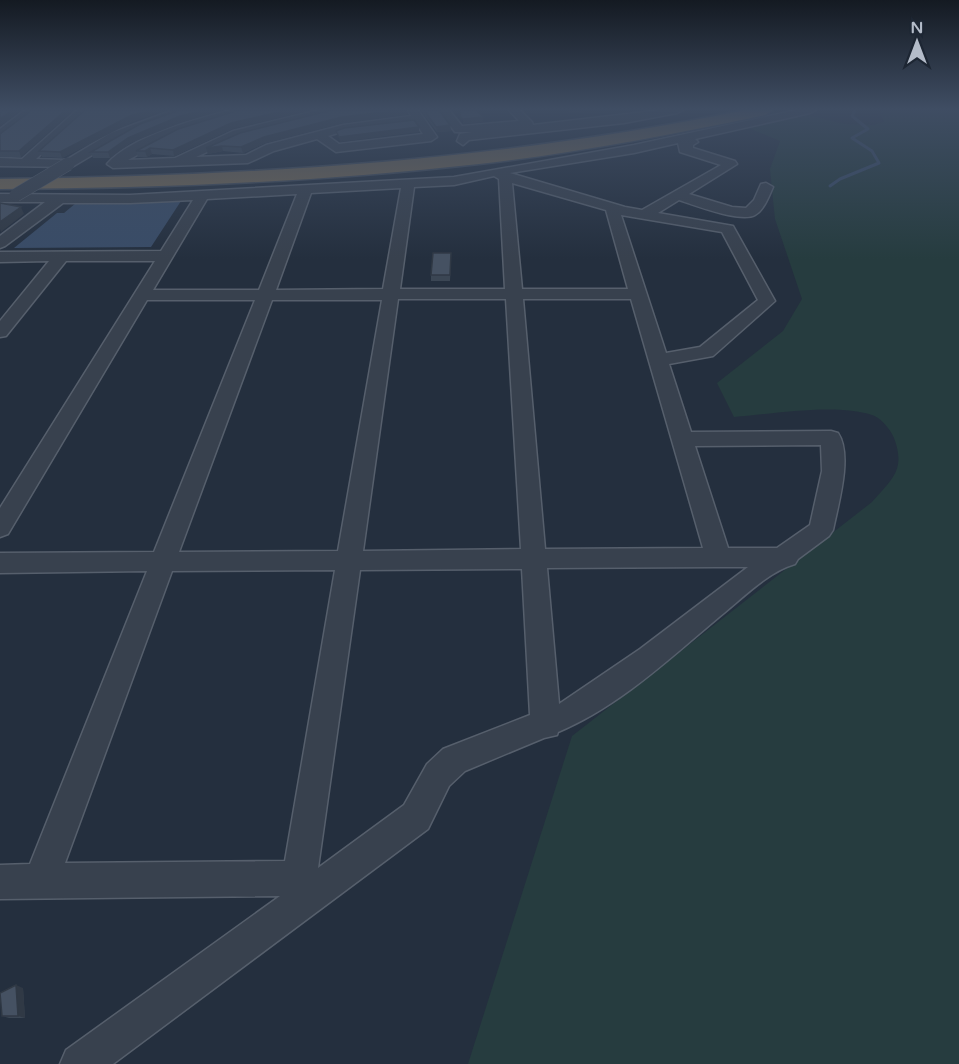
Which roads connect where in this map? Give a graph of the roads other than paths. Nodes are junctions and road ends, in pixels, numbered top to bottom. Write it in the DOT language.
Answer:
graph roads {
  1 [pos="29,160"];
  2 [pos="75,160"];
  3 [pos="120,160"];
  4 [pos="182,160"];
  5 [pos="236,160"];
  6 [pos="392,160"];
  7 [pos="460,160"];
  8 [pos="578,160"];
  9 [pos="717,160"];
  10 [pos="0,162"];
  11 [pos="25,163"];
  12 [pos="175,163"];
  13 [pos="68,164"];
  14 [pos="0,175"];
  15 [pos="498,175"];
  16 [pos="0,184"];
  17 [pos="408,185"];
  18 [pos="766,187"];
  19 [pos="305,191"];
  20 [pos="676,195"];
  21 [pos="202,196"];
  22 [pos="60,198"];
  23 [pos="7,199"];
  24 [pos="612,208"];
  25 [pos="644,215"];
  26 [pos="0,243"];
  27 [pos="165,256"];
  28 [pos="0,257"];
  29 [pos="61,257"];
  30 [pos="638,294"];
  31 [pos="140,295"];
  32 [pos="266,295"];
  33 [pos="390,295"];
  34 [pos="514,295"];
  35 [pos="0,332"];
  36 [pos="658,360"];
  37 [pos="683,439"];
  38 [pos="0,528"];
  39 [pos="786,557"];
  40 [pos="534,559"];
  41 [pos="719,559"];
  42 [pos="349,561"];
  43 [pos="165,562"];
  44 [pos="0,563"];
  45 [pos="546,725"];
  46 [pos="41,881"];
  47 [pos="0,882"];
  48 [pos="303,887"];
  49 [pos="80,1064"];
  1 -- 11 [label="street"];
  2 -- 13 [label="street"];
  3 -- 12 [label="street"];
  4 -- 12 [label="street"];
  5 -- 12 [label="street"];
  6 -- 14 [label="highway"];
  7 -- 16 [label="highway"];
  8 -- 15 [label="street"];
  9 -- 20 [label="street"];
  10 -- 11 [label="street"];
  11 -- 13 [label="street"];
  13 -- 23 [label="street, bridge"];
  15 -- 17 [label="street"];
  15 -- 24 [label="street"];
  15 -- 34 [label="street"];
  17 -- 19 [label="street"];
  17 -- 33 [label="street"];
  18 -- 20 [label="street"];
  19 -- 21 [label="street"];
  19 -- 32 [label="street"];
  20 -- 25 [label="street"];
  21 -- 22 [label="street"];
  21 -- 27 [label="street"];
  22 -- 23 [label="street"];
  22 -- 26 [label="street"];
  24 -- 25 [label="street"];
  24 -- 30 [label="street"];
  25 -- 36 [label="street"];
  27 -- 29 [label="street"];
  27 -- 31 [label="street"];
  28 -- 29 [label="street"];
  29 -- 35 [label="street"];
  30 -- 34 [label="street"];
  30 -- 36 [label="street"];
  31 -- 32 [label="street"];
  31 -- 38 [label="street"];
  32 -- 33 [label="street"];
  32 -- 43 [label="street"];
  33 -- 34 [label="street"];
  33 -- 42 [label="street"];
  34 -- 40 [label="street"];
  36 -- 37 [label="street"];
  37 -- 39 [label="street"];
  37 -- 41 [label="street"];
  39 -- 41 [label="street"];
  39 -- 45 [label="street"];
  40 -- 41 [label="street"];
  40 -- 42 [label="street"];
  40 -- 45 [label="street"];
  42 -- 43 [label="street"];
  42 -- 48 [label="street"];
  43 -- 44 [label="street"];
  43 -- 46 [label="street"];
  45 -- 48 [label="street"];
  46 -- 47 [label="street"];
  46 -- 48 [label="street"];
  48 -- 49 [label="street"];
}
